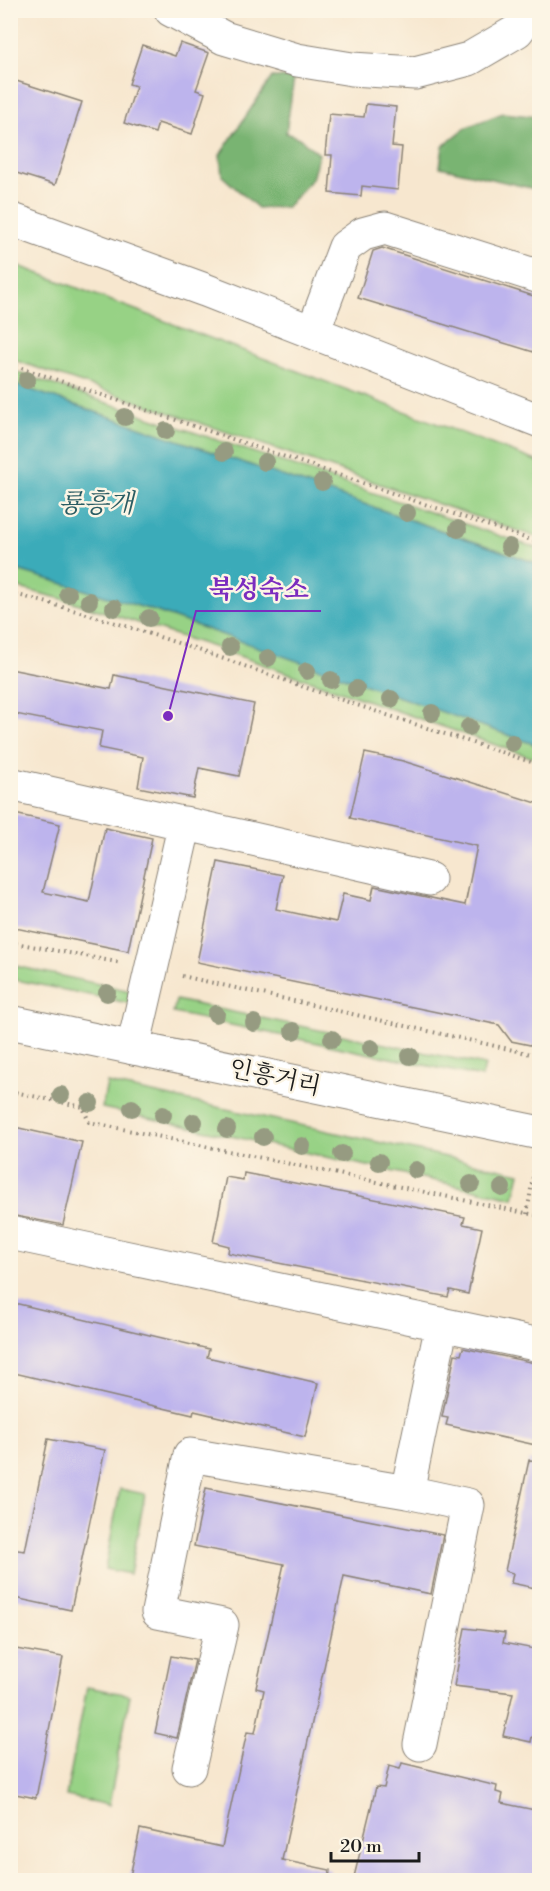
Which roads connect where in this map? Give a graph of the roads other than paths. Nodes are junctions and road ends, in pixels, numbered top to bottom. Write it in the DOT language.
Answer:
graph roads {
  1 [pos="171,10"];
  2 [pos="533,10"];
  3 [pos="10,219"];
  4 [pos="540,277"];
  5 [pos="312,332"];
  6 [pos="540,421"];
  7 [pos="10,784"];
  8 [pos="185,823"];
  9 [pos="429,879"];
  10 [pos="10,1022"];
  11 [pos="133,1048"];
  12 [pos="538,1147"];
  13 [pos="10,1233"];
  14 [pos="442,1324"];
  15 [pos="540,1345"];
  16 [pos="407,1492"];
  17 [pos="420,1744"];
  18 [pos="189,1768"];
  1 -- 2 [label="street"];
  3 -- 5 [label="street"];
  4 -- 5 [label="street"];
  5 -- 6 [label="street"];
  7 -- 8 [label="street"];
  8 -- 9 [label="street"];
  8 -- 11 [label="street"];
  10 -- 11 [label="street, 인흥거리"];
  11 -- 12 [label="street, 인흥거리"];
  13 -- 14 [label="street"];
  14 -- 15 [label="street"];
  14 -- 16 [label="street"];
  16 -- 17 [label="street"];
  16 -- 18 [label="street"];
}
